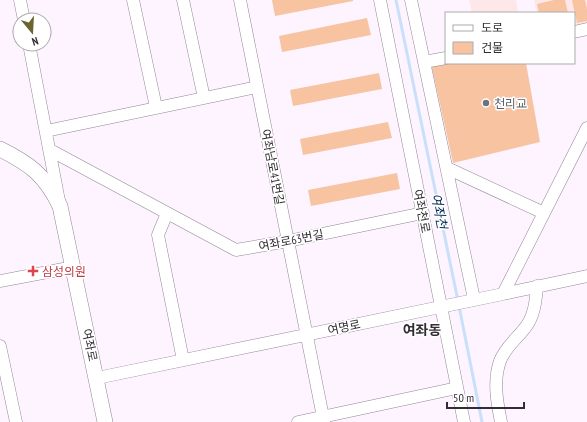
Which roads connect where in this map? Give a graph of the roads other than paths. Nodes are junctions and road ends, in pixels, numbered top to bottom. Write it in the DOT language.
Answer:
graph roads {
  1 [pos="20,0"];
  2 [pos="133,0"];
  3 [pos="183,0"];
  4 [pos="240,0"];
  5 [pos="380,0"];
  6 [pos="411,0"];
  7 [pos="22,12"];
  8 [pos="587,29"];
  9 [pos="575,32"];
  10 [pos="31,52"];
  11 [pos="445,58"];
  12 [pos="424,62"];
  13 [pos="257,87"];
  14 [pos="204,98"];
  15 [pos="156,107"];
  16 [pos="587,128"];
  17 [pos="46,130"];
  18 [pos="584,142"];
  19 [pos="0,149"];
  20 [pos="50,150"];
  21 [pos="447,168"];
  22 [pos="60,206"];
  23 [pos="168,213"];
  24 [pos="423,213"];
  25 [pos="544,213"];
  26 [pos="288,241"];
  27 [pos="74,267"];
  28 [pos="587,276"];
  29 [pos="0,281"];
  30 [pos="537,286"];
  31 [pos="503,294"];
  32 [pos="474,300"];
  33 [pos="441,306"];
  34 [pos="307,334"];
  35 [pos="0,346"];
  36 [pos="183,360"];
  37 [pos="96,378"];
  38 [pos="457,388"];
  39 [pos="323,419"];
  40 [pos="16,422"];
  41 [pos="105,422"];
  42 [pos="298,422"];
  43 [pos="464,422"];
  44 [pos="501,422"];
  1 -- 7 [label="street"];
  2 -- 15 [label="street"];
  3 -- 14 [label="street"];
  4 -- 13 [label="street, 여좌남로41번길"];
  5 -- 24 [label="street, 여좌천로"];
  6 -- 12 [label="street"];
  8 -- 9 [label="street"];
  10 -- 17 [label="street"];
  11 -- 12 [label="street"];
  12 -- 21 [label="street"];
  13 -- 14 [label="street"];
  13 -- 26 [label="street, 여좌남로41번길"];
  14 -- 15 [label="street"];
  15 -- 17 [label="street"];
  16 -- 18 [label="street"];
  17 -- 20 [label="street"];
  18 -- 25 [label="street"];
  19 -- 22 [label="main road, 여좌로"];
  20 -- 22 [label="street"];
  20 -- 23 [label="street, 여좌로63번길"];
  21 -- 25 [label="street"];
  21 -- 32 [label="street"];
  22 -- 27 [label="main road, 여좌로"];
  23 -- 26 [label="street, 여좌로63번길"];
  23 -- 36 [label="street"];
  24 -- 26 [label="street, 여좌로63번길"];
  24 -- 33 [label="street, 여좌천로"];
  25 -- 31 [label="street"];
  26 -- 34 [label="street, 여좌남로41번길"];
  27 -- 29 [label="street"];
  27 -- 37 [label="main road, 여좌로"];
  28 -- 30 [label="street, 여명로"];
  30 -- 31 [label="street, 여명로"];
  30 -- 44 [label="street"];
  31 -- 32 [label="street, 여명로"];
  32 -- 33 [label="street, 여명로"];
  33 -- 34 [label="street, 여명로"];
  33 -- 38 [label="street, 여좌천로"];
  34 -- 36 [label="street, 여명로"];
  34 -- 39 [label="street, 여좌남로41번길"];
  35 -- 40 [label="street"];
  36 -- 37 [label="street, 여명로"];
  37 -- 41 [label="main road, 여좌로"];
  38 -- 39 [label="street"];
  38 -- 43 [label="street, 여좌천로"];
  39 -- 42 [label="street"];
}
